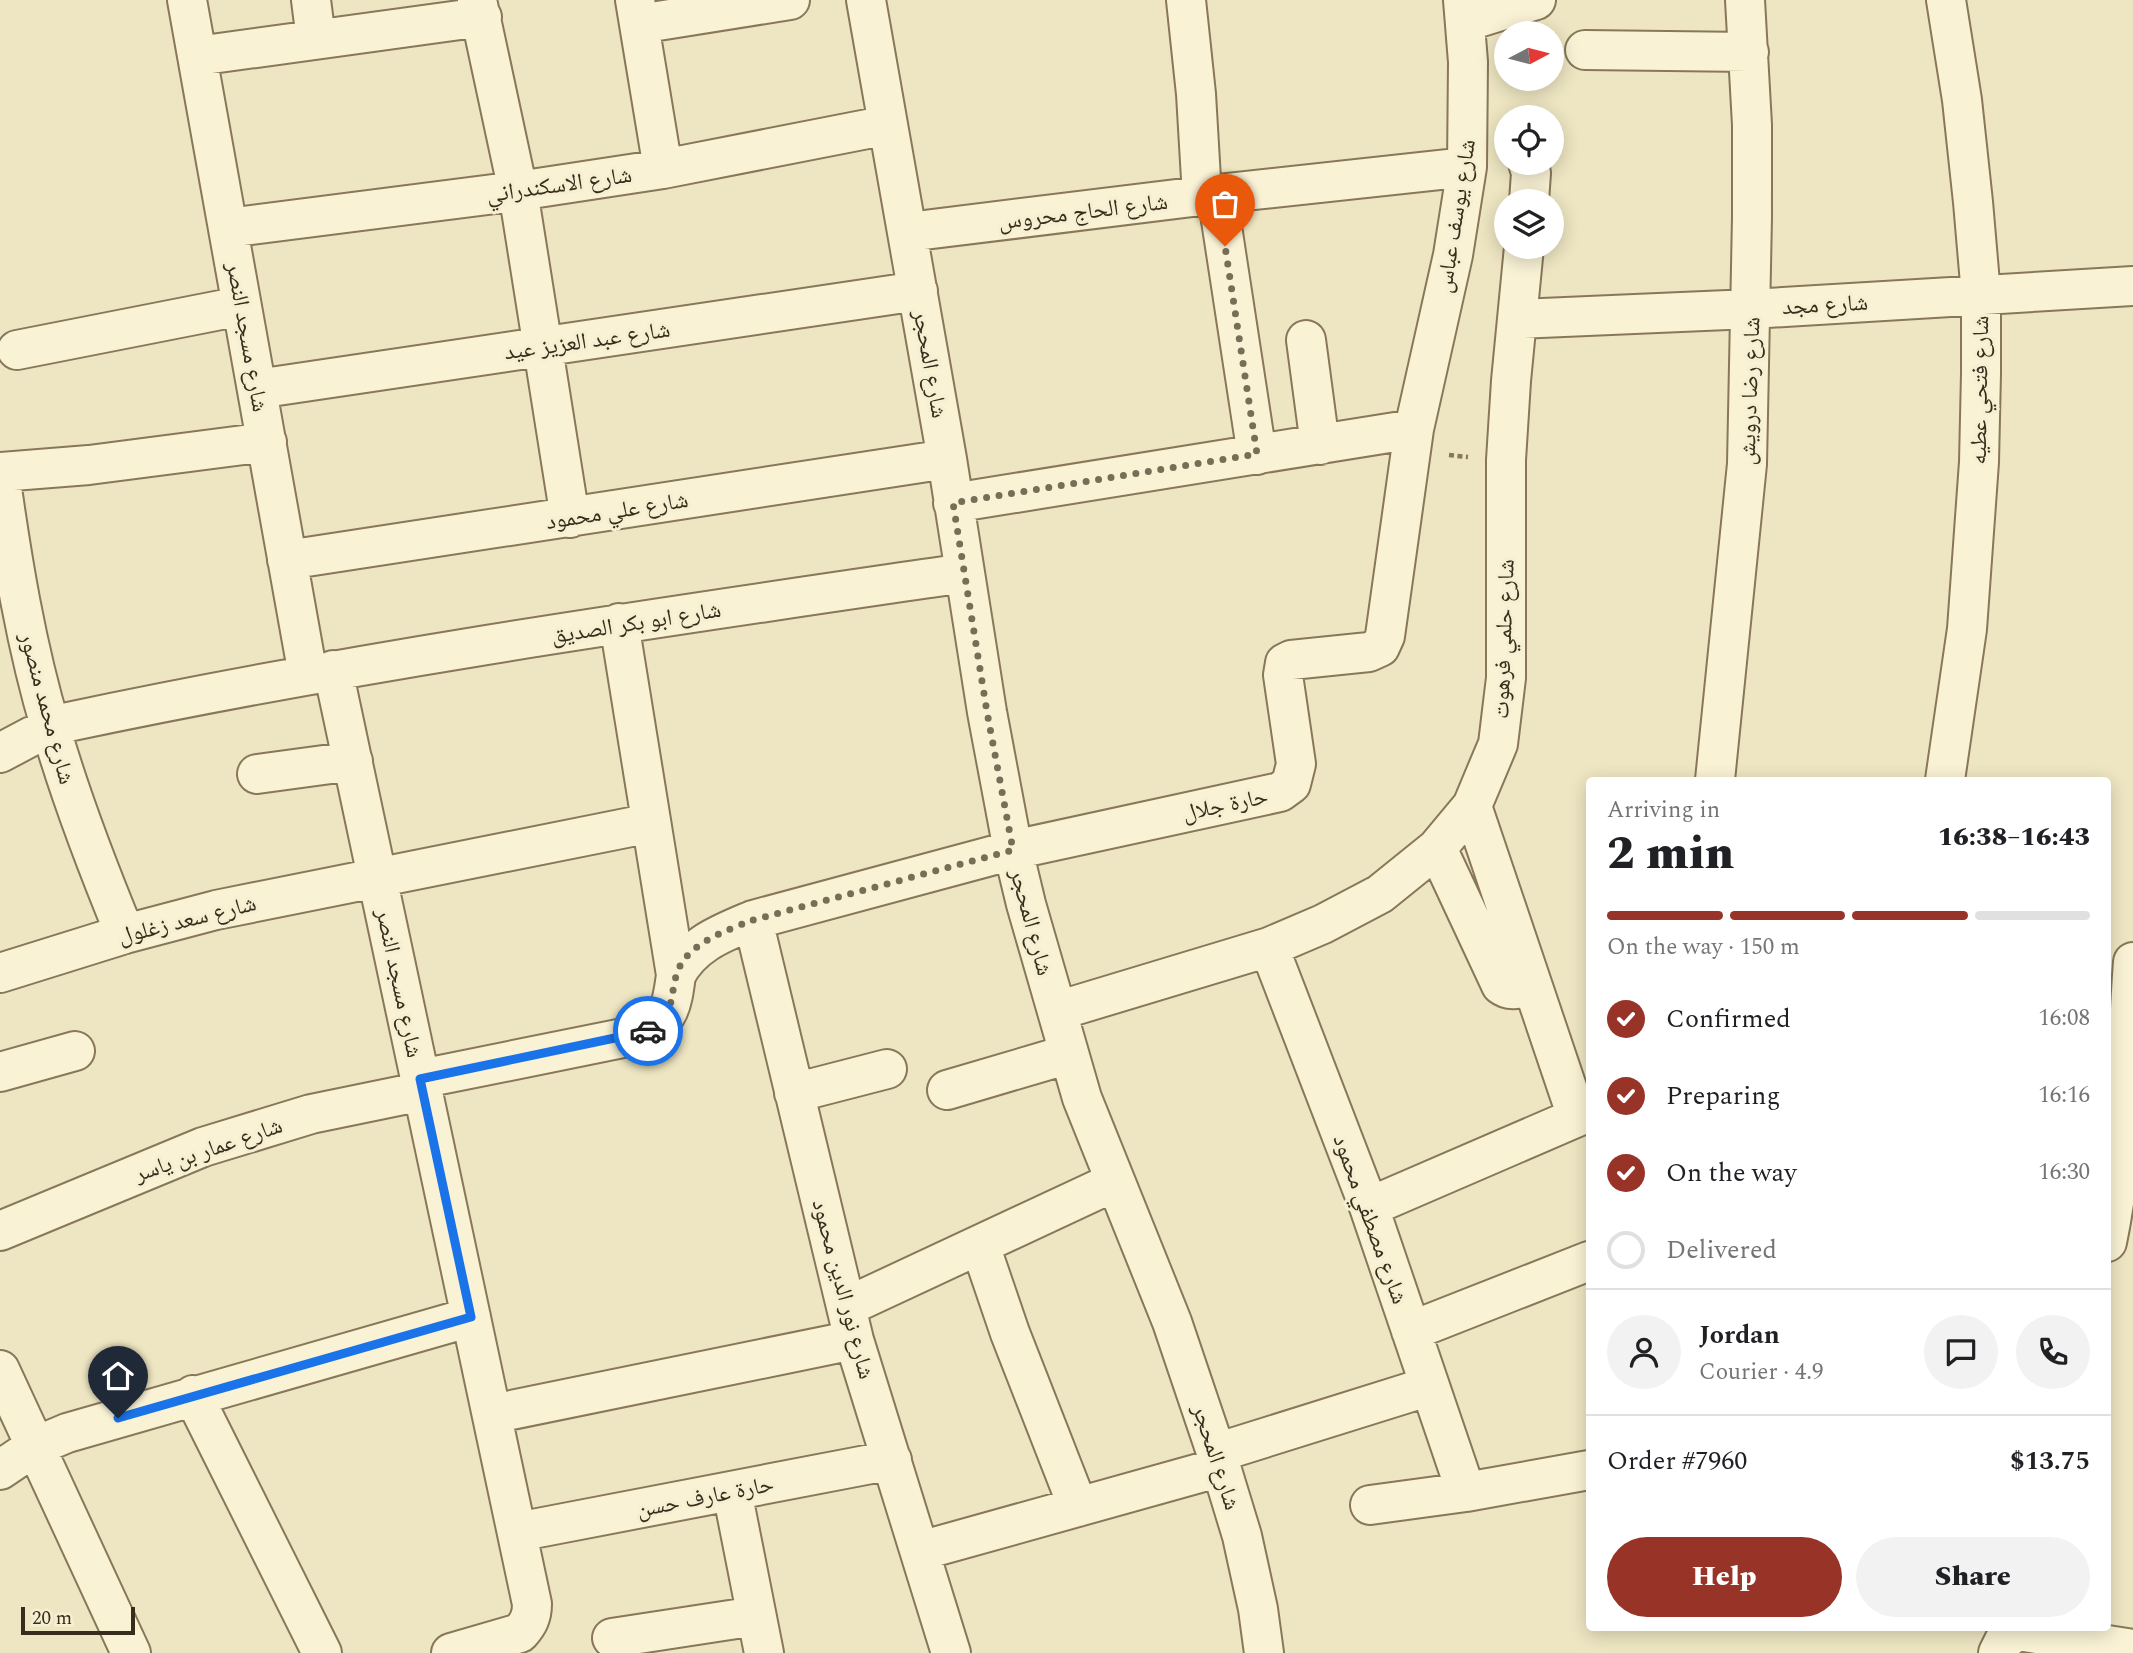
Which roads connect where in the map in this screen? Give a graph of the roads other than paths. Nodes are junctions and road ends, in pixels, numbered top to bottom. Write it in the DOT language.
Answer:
graph roads {
  1 [pos="187,0"];
  2 [pos="311,0"];
  3 [pos="790,0"];
  4 [pos="866,0"];
  5 [pos="1186,0"];
  6 [pos="1536,0"];
  7 [pos="1745,0"];
  8 [pos="1946,0"];
  9 [pos="480,8"];
  10 [pos="1464,11"];
  11 [pos="637,12"];
  12 [pos="316,39"];
  13 [pos="1586,50"];
  14 [pos="1749,52"];
  15 [pos="197,56"];
  16 [pos="888,125"];
  17 [pos="1467,167"];
  18 [pos="663,169"];
  19 [pos="519,191"];
  20 [pos="1210,195"];
  21 [pos="228,228"];
  22 [pos="908,232"];
  23 [pos="1523,259"];
  24 [pos="2133,286"];
  25 [pos="918,291"];
  26 [pos="1981,295"];
  27 [pos="241,306"];
  28 [pos="1751,309"];
  29 [pos="1517,319"];
  30 [pos="1306,340"];
  31 [pos="542,347"];
  32 [pos="18,350"];
  33 [pos="257,389"];
  34 [pos="1414,429"];
  35 [pos="267,442"];
  36 [pos="1320,445"];
  37 [pos="1257,454"];
  38 [pos="947,459"];
  39 [pos="0,473"];
  40 [pos="953,503"];
  41 [pos="570,518"];
  42 [pos="287,560"];
  43 [pos="964,573"];
  44 [pos="619,624"];
  45 [pos="12,627"];
  46 [pos="320,672"];
  47 [pos="50,727"];
  48 [pos="0,753"];
  49 [pos="352,761"];
  50 [pos="257,774"];
  51 [pos="1715,777"];
  52 [pos="1945,777"];
  53 [pos="1472,806"];
  54 [pos="652,823"];
  55 [pos="1437,848"];
  56 [pos="1013,850"];
  57 [pos="377,877"];
  58 [pos="753,920"];
  59 [pos="125,934"];
  60 [pos="1269,947"];
  61 [pos="2133,962"];
  62 [pos="0,973"];
  63 [pos="676,975"];
  64 [pos="1532,985"];
  65 [pos="1057,1011"];
  66 [pos="75,1051"];
  67 [pos="1069,1054"];
  68 [pos="887,1069"];
  69 [pos="0,1072"];
  70 [pos="421,1085"];
  71 [pos="947,1090"];
  72 [pos="794,1093"];
  73 [pos="1583,1114"];
  74 [pos="1114,1182"];
  75 [pos="1368,1207"];
  76 [pos="2111,1223"];
  77 [pos="0,1231"];
  78 [pos="980,1245"];
  79 [pos="1586,1267"];
  80 [pos="471,1317"];
  81 [pos="850,1324"];
  82 [pos="1411,1331"];
  83 [pos="4,1386"];
  84 [pos="1430,1386"];
  85 [pos="193,1395"];
  86 [pos="492,1414"];
  87 [pos="34,1447"];
  88 [pos="892,1460"];
  89 [pos="1218,1460"];
  90 [pos="0,1470"];
  91 [pos="1586,1472"];
  92 [pos="732,1491"];
  93 [pos="1466,1492"];
  94 [pos="1370,1505"];
  95 [pos="1078,1507"];
  96 [pos="517,1532"];
  97 [pos="920,1551"];
  98 [pos="756,1616"];
  99 [pos="612,1638"];
  100 [pos="2006,1638"];
  101 [pos="2133,1649"];
  102 [pos="131,1653"];
  103 [pos="322,1653"];
  104 [pos="451,1653"];
  105 [pos="764,1653"];
  106 [pos="951,1653"];
  107 [pos="1264,1653"];
  1 -- 15 [label="street, شارع مسجد النصر"];
  2 -- 12 [label="street"];
  3 -- 11 [label="street"];
  4 -- 16 [label="street, شارع المحجر"];
  5 -- 20 [label="street"];
  6 -- 10 [label="street"];
  7 -- 14 [label="street, شارع رضا درويش"];
  8 -- 26 [label="street, شارع فتحي عطيه"];
  9 -- 12 [label="street"];
  9 -- 19 [label="street"];
  10 -- 17 [label="street, شارع يوسف عباس"];
  11 -- 18 [label="street"];
  12 -- 15 [label="street"];
  13 -- 14 [label="street"];
  14 -- 28 [label="street, شارع رضا درويش"];
  15 -- 21 [label="street, شارع مسجد النصر"];
  16 -- 18 [label="street, شارع الاسكندراني"];
  16 -- 22 [label="street, شارع المحجر"];
  17 -- 20 [label="street, شارع الحاج محروس"];
  17 -- 34 [label="street, شارع يوسف عباس"];
  18 -- 19 [label="street, شارع الاسكندراني"];
  19 -- 21 [label="street, شارع الاسكندراني"];
  19 -- 31 [label="street"];
  20 -- 22 [label="street, شارع الحاج محروس"];
  20 -- 37 [label="street"];
  21 -- 27 [label="street, شارع مسجد النصر"];
  22 -- 25 [label="street, شارع المحجر"];
  23 -- 29 [label="street, شارع حلمي فرهوت"];
  24 -- 26 [label="street, شارع مجد"];
  25 -- 31 [label="street, شارع عبد العزيز عيد"];
  25 -- 38 [label="street, شارع المحجر"];
  26 -- 28 [label="street, شارع مجد"];
  26 -- 52 [label="street, شارع فتحي عطيه"];
  27 -- 32 [label="street"];
  27 -- 33 [label="street, شارع مسجد النصر"];
  28 -- 29 [label="street, شارع مجد"];
  28 -- 51 [label="street, شارع رضا درويش"];
  29 -- 53 [label="street, شارع حلمي فرهوت"];
  30 -- 36 [label="street"];
  31 -- 33 [label="street, شارع عبد العزيز عيد"];
  31 -- 41 [label="street"];
  33 -- 35 [label="street, شارع مسجد النصر"];
  34 -- 36 [label="street"];
  34 -- 56 [label="street, حارة جلال"];
  35 -- 39 [label="street"];
  35 -- 42 [label="street, شارع مسجد النصر"];
  36 -- 37 [label="street"];
  37 -- 40 [label="street"];
  38 -- 40 [label="street, شارع المحجر"];
  38 -- 41 [label="street, شارع علي محمود"];
  39 -- 45 [label="street, شارع محمد منصور"];
  40 -- 43 [label="street, شارع المحجر"];
  41 -- 42 [label="street, شارع علي محمود"];
  42 -- 46 [label="street, شارع مسجد النصر"];
  43 -- 44 [label="street, شارع ابو بكر الصديق"];
  43 -- 56 [label="street, شارع المحجر"];
  44 -- 46 [label="street, شارع ابو بكر الصديق"];
  44 -- 54 [label="street"];
  45 -- 47 [label="street, شارع محمد منصور"];
  46 -- 47 [label="street, شارع ابو بكر الصديق"];
  46 -- 49 [label="street, شارع مسجد النصر"];
  47 -- 48 [label="street, شارع ابو بكر الصديق"];
  47 -- 59 [label="street, شارع محمد منصور"];
  49 -- 50 [label="street"];
  49 -- 57 [label="street, شارع مسجد النصر"];
  53 -- 55 [label="street, شارع حلمي فرهوت"];
  53 -- 64 [label="street"];
  54 -- 57 [label="street, شارع سعد زغلول"];
  54 -- 63 [label="street"];
  55 -- 60 [label="street, شارع حلمي فرهوت"];
  55 -- 64 [label="street"];
  56 -- 58 [label="street"];
  56 -- 65 [label="street, شارع المحجر"];
  57 -- 59 [label="street, شارع سعد زغلول"];
  57 -- 70 [label="street, شارع مسجد النصر"];
  58 -- 63 [label="street"];
  58 -- 72 [label="street, شارع نور الدين محمود"];
  59 -- 62 [label="street, شارع سعد زغلول"];
  60 -- 65 [label="street, شارع حلمي فرهوت"];
  60 -- 75 [label="street, شارع مصطفي محمود"];
  61 -- 76 [label="street"];
  63 -- 70 [label="street, شارع عمار بن ياسر"];
  64 -- 73 [label="street"];
  65 -- 67 [label="street, شارع المحجر"];
  66 -- 69 [label="street"];
  67 -- 71 [label="street"];
  67 -- 74 [label="street, شارع المحجر"];
  68 -- 72 [label="street"];
  70 -- 77 [label="street, شارع عمار بن ياسر"];
  70 -- 80 [label="street, شارع مسجد النصر"];
  72 -- 81 [label="street, شارع نور الدين محمود"];
  73 -- 75 [label="street"];
  74 -- 78 [label="street"];
  74 -- 89 [label="street, شارع المحجر"];
  75 -- 82 [label="street, شارع مصطفي محمود"];
  78 -- 81 [label="street"];
  78 -- 95 [label="street"];
  79 -- 82 [label="street"];
  80 -- 85 [label="street"];
  80 -- 86 [label="street, شارع مسجد النصر"];
  81 -- 86 [label="street"];
  81 -- 88 [label="street, شارع نور الدين محمود"];
  82 -- 84 [label="street, شارع مصطفي محمود"];
  83 -- 87 [label="street"];
  84 -- 89 [label="street"];
  84 -- 93 [label="street, شارع مصطفي محمود"];
  85 -- 87 [label="street"];
  85 -- 103 [label="street"];
  86 -- 96 [label="street, شارع مسجد النصر"];
  87 -- 90 [label="street"];
  87 -- 102 [label="street"];
  88 -- 92 [label="street, حارة عارف حسن"];
  88 -- 97 [label="street, شارع نور الدين محمود"];
  89 -- 95 [label="street"];
  89 -- 107 [label="street, شارع المحجر"];
  91 -- 93 [label="street"];
  92 -- 96 [label="street, حارة عارف حسن"];
  92 -- 98 [label="street"];
  93 -- 94 [label="street"];
  95 -- 97 [label="street"];
  96 -- 104 [label="street, شارع مسجد النصر"];
  97 -- 106 [label="street, شارع نور الدين محمود"];
  98 -- 99 [label="street"];
  98 -- 105 [label="street"];
  100 -- 101 [label="street"];
}
